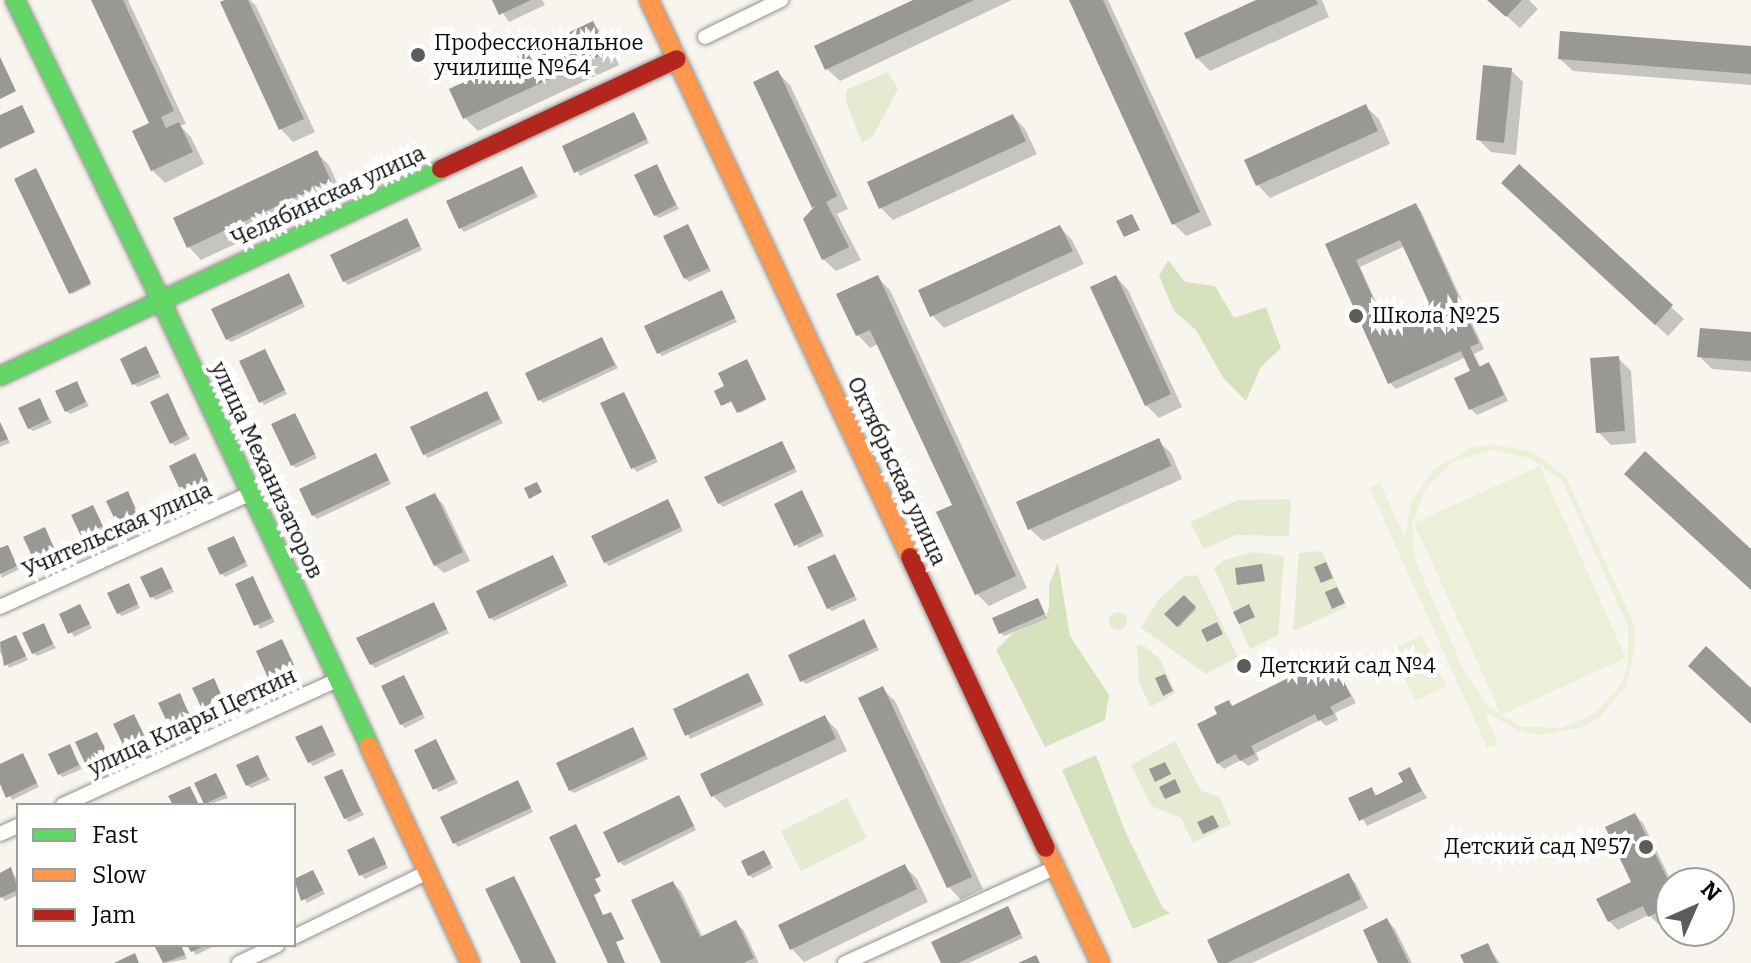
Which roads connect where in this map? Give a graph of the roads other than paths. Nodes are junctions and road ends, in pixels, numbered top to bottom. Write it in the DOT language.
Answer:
graph roads {
  1 [pos="15,0"];
  2 [pos="649,0"];
  3 [pos="781,0"];
  4 [pos="705,37"];
  5 [pos="677,59"];
  6 [pos="161,301"];
  7 [pos="0,376"];
  8 [pos="251,493"];
  9 [pos="0,607"];
  10 [pos="339,679"];
  11 [pos="67,803"];
  12 [pos="1057,867"];
  13 [pos="428,872"];
  14 [pos="296,936"];
  15 [pos="273,947"];
  16 [pos="239,963"];
  17 [pos="470,963"];
  18 [pos="845,963"];
  19 [pos="1100,963"];
  1 -- 6 [label="street, улица Механизаторов"];
  2 -- 5 [label="street, Октябрьская улица"];
  3 -- 4 [label="street"];
  5 -- 6 [label="street, Челябинская улица"];
  5 -- 12 [label="street, Октябрьская улица"];
  6 -- 7 [label="street, Челябинская улица"];
  6 -- 8 [label="street, улица Механизаторов"];
  8 -- 9 [label="street, Учительская улица"];
  8 -- 10 [label="street, улица Механизаторов"];
  10 -- 11 [label="street, улица Клары Цеткин"];
  10 -- 13 [label="street, улица Механизаторов"];
  12 -- 18 [label="street"];
  12 -- 19 [label="street, Октябрьская улица"];
  13 -- 14 [label="street"];
  13 -- 17 [label="street, улица Механизаторов"];
  15 -- 16 [label="street"];
}
